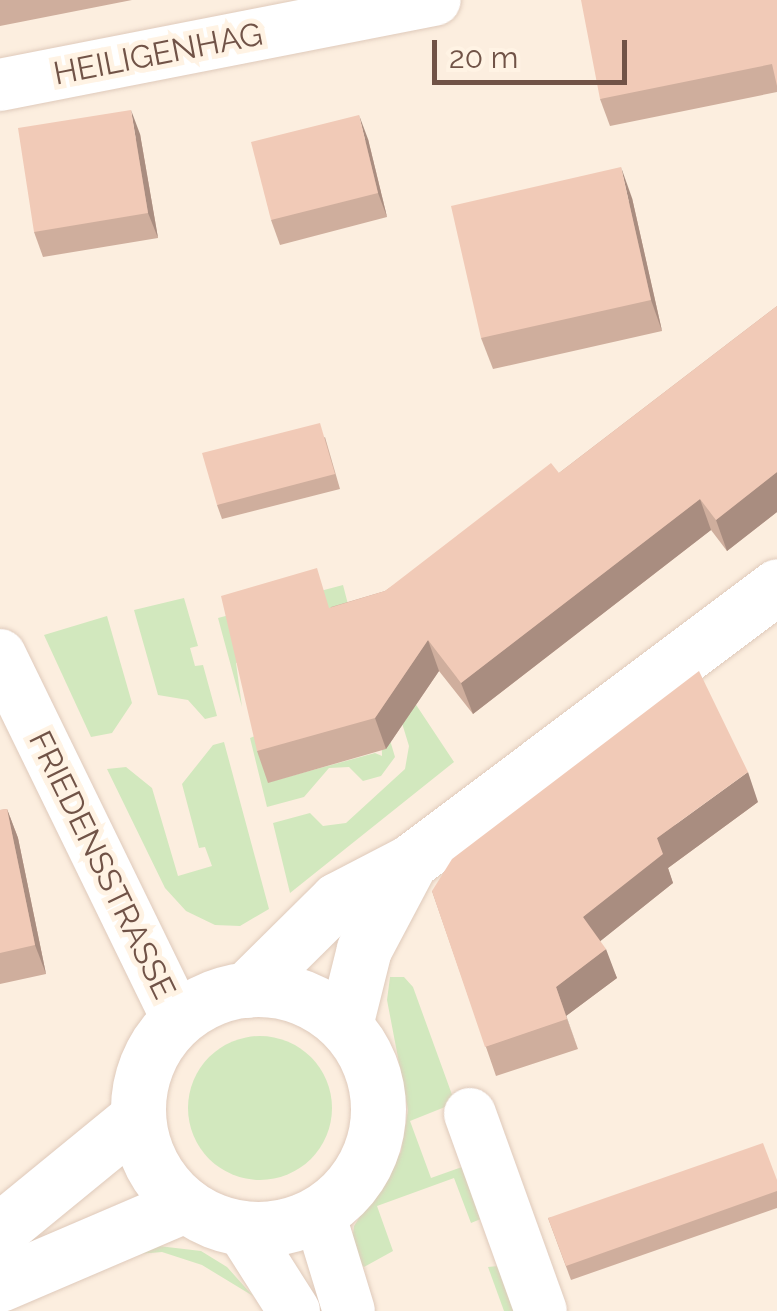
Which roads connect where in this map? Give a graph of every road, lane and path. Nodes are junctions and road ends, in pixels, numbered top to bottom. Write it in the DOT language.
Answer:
graph roads {
  1 [pos="434,0"];
  2 [pos="0,85"];
  3 [pos="777,586"];
  4 [pos="0,655"];
  5 [pos="410,862"];
  6 [pos="246,990"];
  7 [pos="178,1020"];
  8 [pos="345,1025"];
  9 [pos="470,1114"];
  10 [pos="138,1117"];
  11 [pos="184,1205"];
  12 [pos="319,1213"];
  13 [pos="242,1229"];
  14 [pos="0,1230"];
  15 [pos="0,1284"];
  16 [pos="294,1311"];
  17 [pos="349,1311"];
  18 [pos="541,1311"];
  1 -- 2 [label="street, HEILIGENHAG"];
  3 -- 5 [label="main road"];
  4 -- 7 [label="street, FRIEDENSSTRASSE"];
  5 -- 6 [label="main road"];
  5 -- 8 [label="main road"];
  6 -- 7 [label="main road"];
  6 -- 8 [label="main road"];
  7 -- 10 [label="main road"];
  8 -- 12 [label="main road"];
  9 -- 18 [label="street"];
  10 -- 11 [label="main road"];
  10 -- 14 [label="main road"];
  11 -- 13 [label="main road"];
  11 -- 15 [label="main road"];
  12 -- 13 [label="main road"];
  12 -- 17 [label="street"];
  13 -- 16 [label="street"];
}
